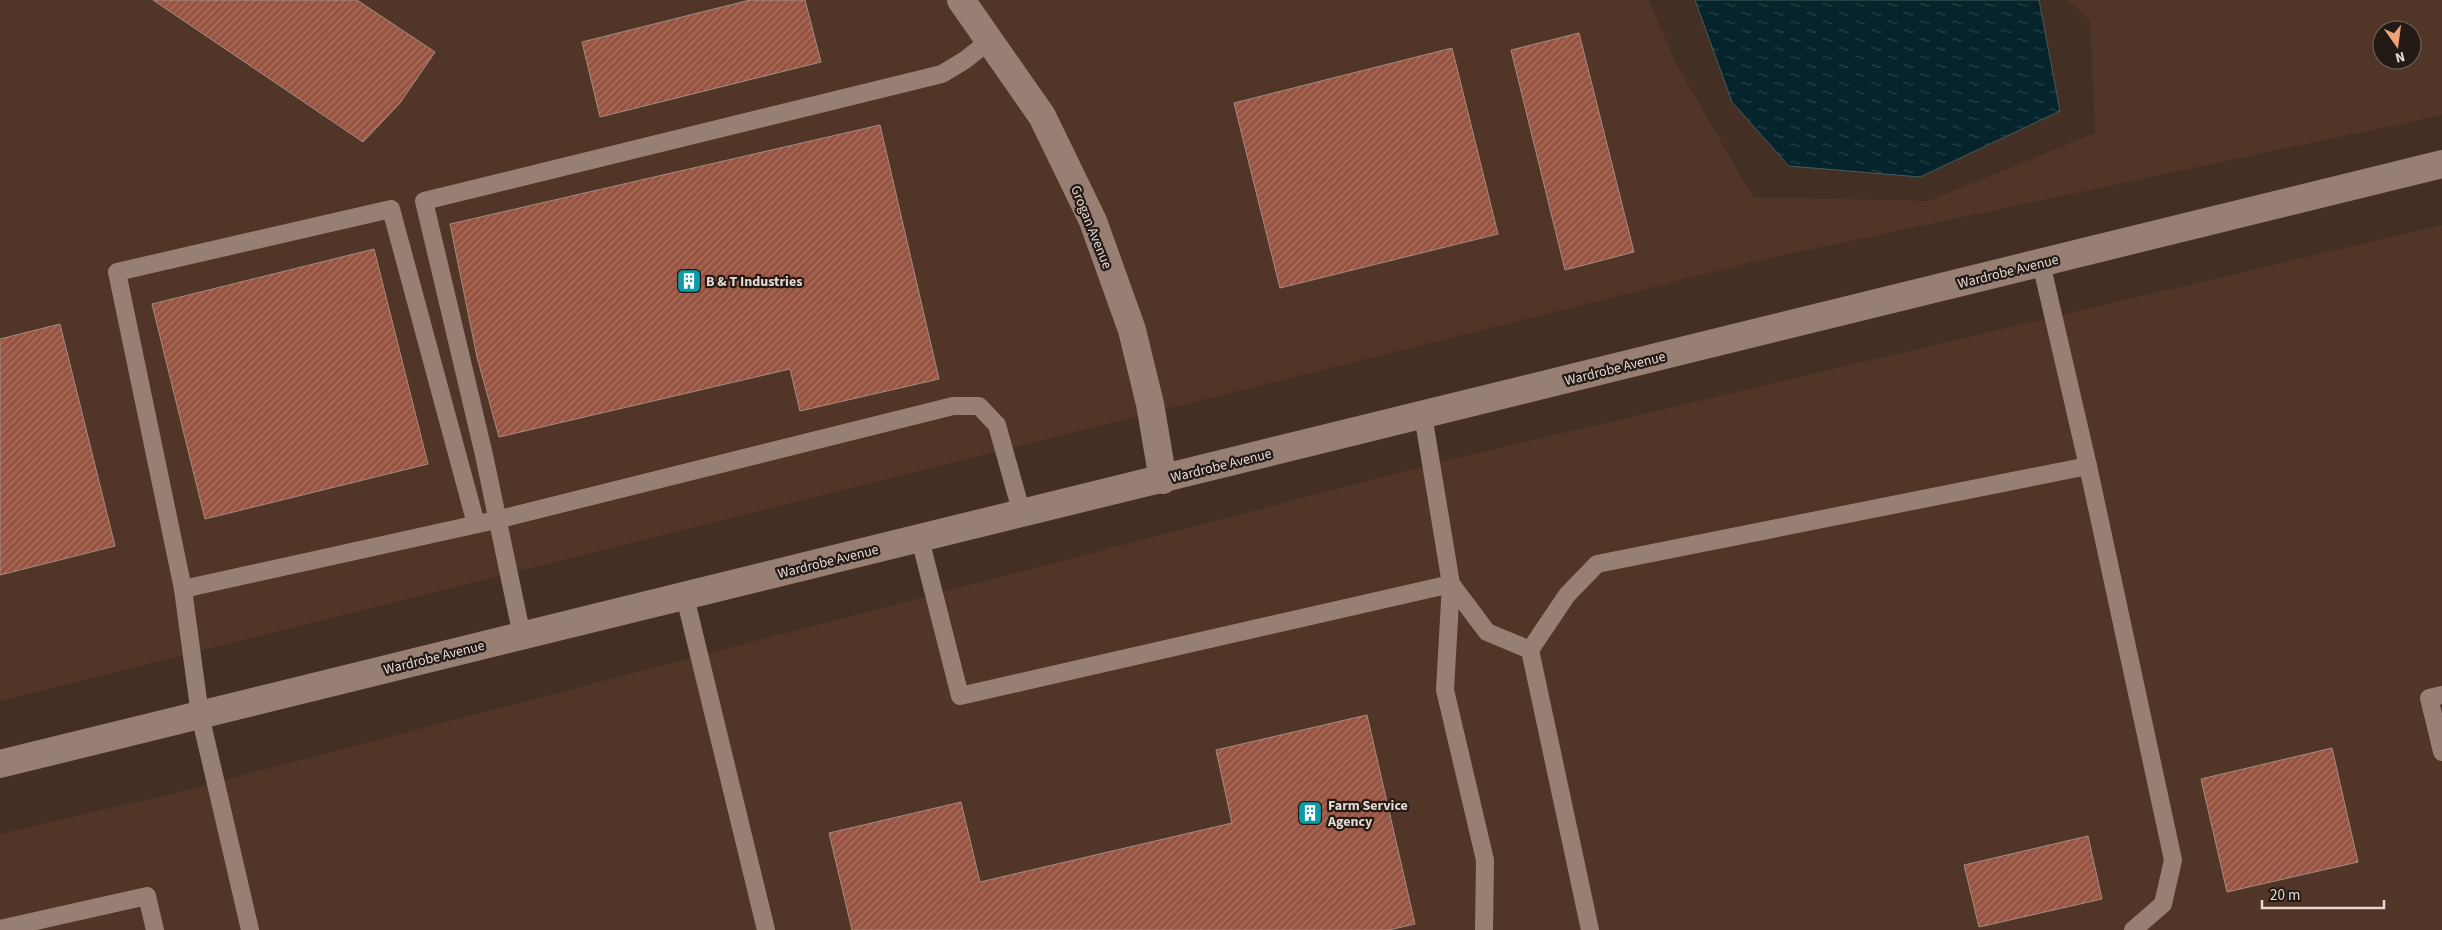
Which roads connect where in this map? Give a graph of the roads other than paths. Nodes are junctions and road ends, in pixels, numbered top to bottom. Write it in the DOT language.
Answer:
graph roads {
  1 [pos="961,0"];
  2 [pos="989,41"];
  3 [pos="2442,164"];
  4 [pos="2041,263"];
  5 [pos="1423,416"];
  6 [pos="2088,466"];
  7 [pos="1163,480"];
  8 [pos="1022,514"];
  9 [pos="496,520"];
  10 [pos="476,524"];
  11 [pos="920,539"];
  12 [pos="1451,584"];
  13 [pos="183,588"];
  14 [pos="685,597"];
  15 [pos="522,636"];
  16 [pos="1530,650"];
  17 [pos="2442,695"];
  18 [pos="200,715"];
  19 [pos="2442,752"];
  20 [pos="0,764"];
  21 [pos="0,929"];
  22 [pos="155,930"];
  23 [pos="250,930"];
  24 [pos="766,930"];
  25 [pos="1484,930"];
  26 [pos="1590,930"];
  27 [pos="2133,930"];
  1 -- 2 [label="street, Grogan Avenue"];
  2 -- 7 [label="street, Grogan Avenue"];
  2 -- 9 [label="lane"];
  3 -- 4 [label="street, Wardrobe Avenue"];
  4 -- 5 [label="street, Wardrobe Avenue"];
  4 -- 6 [label="lane"];
  5 -- 7 [label="street, Wardrobe Avenue"];
  5 -- 12 [label="lane"];
  6 -- 16 [label="lane"];
  6 -- 27 [label="lane"];
  7 -- 8 [label="street, Wardrobe Avenue"];
  8 -- 9 [label="lane"];
  8 -- 11 [label="street, Wardrobe Avenue"];
  9 -- 10 [label="lane"];
  9 -- 15 [label="lane"];
  10 -- 13 [label="lane"];
  10 -- 13 [label="lane"];
  11 -- 12 [label="lane"];
  11 -- 14 [label="street, Wardrobe Avenue"];
  12 -- 16 [label="lane"];
  12 -- 25 [label="lane"];
  13 -- 18 [label="lane"];
  14 -- 15 [label="street, Wardrobe Avenue"];
  14 -- 24 [label="lane"];
  15 -- 18 [label="street, Wardrobe Avenue"];
  16 -- 26 [label="lane"];
  17 -- 19 [label="lane"];
  18 -- 20 [label="street, Wardrobe Avenue"];
  18 -- 23 [label="lane"];
  21 -- 22 [label="lane"];
}
